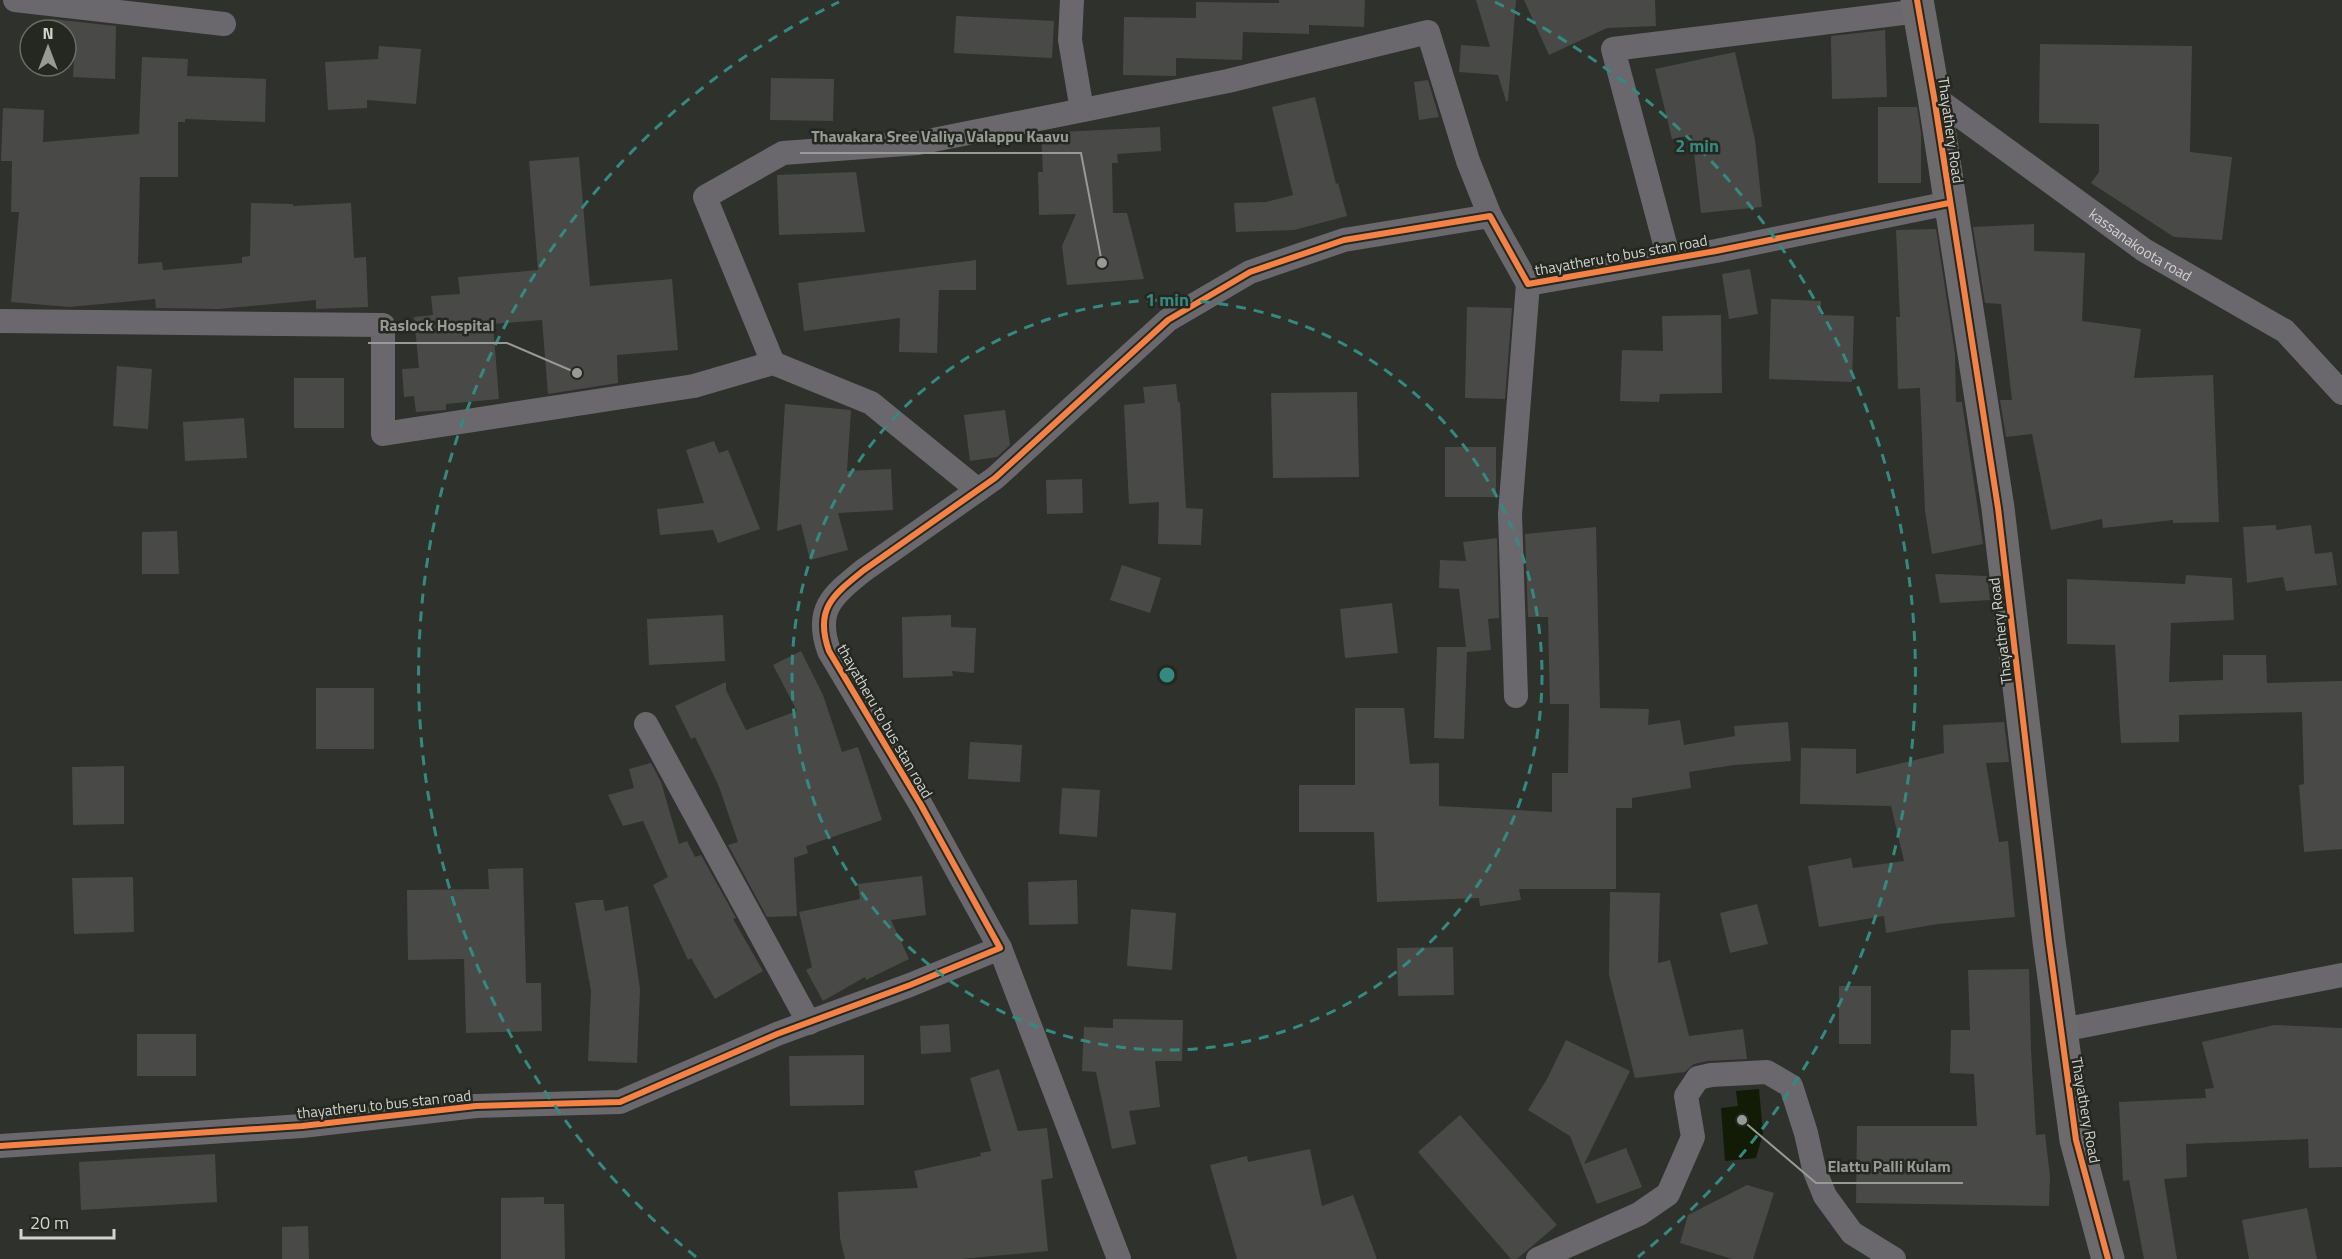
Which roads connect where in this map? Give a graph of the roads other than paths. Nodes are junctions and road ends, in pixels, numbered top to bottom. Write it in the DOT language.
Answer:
graph roads {
  1 [pos="15,0"];
  2 [pos="1072,0"];
  3 [pos="1918,5"];
  4 [pos="224,24"];
  5 [pos="1934,97"];
  6 [pos="1082,110"];
  7 [pos="1949,203"];
  8 [pos="1490,216"];
  9 [pos="1669,259"];
  10 [pos="1528,284"];
  11 [pos="0,321"];
  12 [pos="773,363"];
  13 [pos="2342,393"];
  14 [pos="978,490"];
  15 [pos="1516,696"];
  16 [pos="646,724"];
  17 [pos="1000,948"];
  18 [pos="2342,975"];
  19 [pos="809,1023"];
  20 [pos="2061,1030"];
  21 [pos="0,1146"];
  22 [pos="1119,1259"];
  23 [pos="1538,1259"];
  24 [pos="1894,1259"];
  25 [pos="2108,1259"];
  1 -- 4 [label="street"];
  2 -- 6 [label="street"];
  3 -- 5 [label="street, Thayathery Road"];
  3 -- 9 [label="street"];
  5 -- 7 [label="street, Thayathery Road"];
  5 -- 13 [label="street, kassanakoota road"];
  6 -- 8 [label="street"];
  6 -- 12 [label="street"];
  7 -- 9 [label="street, thayatheru to bus stan road"];
  7 -- 20 [label="street, Thayathery Road"];
  8 -- 10 [label="street, thayatheru to bus stan road"];
  8 -- 14 [label="street, thayatheru to bus stan road"];
  9 -- 10 [label="street, thayatheru to bus stan road"];
  10 -- 15 [label="street"];
  11 -- 12 [label="street"];
  12 -- 14 [label="street"];
  14 -- 17 [label="street, thayatheru to bus stan road"];
  16 -- 19 [label="street"];
  17 -- 19 [label="street, thayatheru to bus stan road"];
  17 -- 22 [label="street"];
  18 -- 20 [label="street"];
  19 -- 21 [label="street, thayatheru to bus stan road"];
  20 -- 25 [label="street, Thayathery Road"];
  23 -- 24 [label="street"];
}
